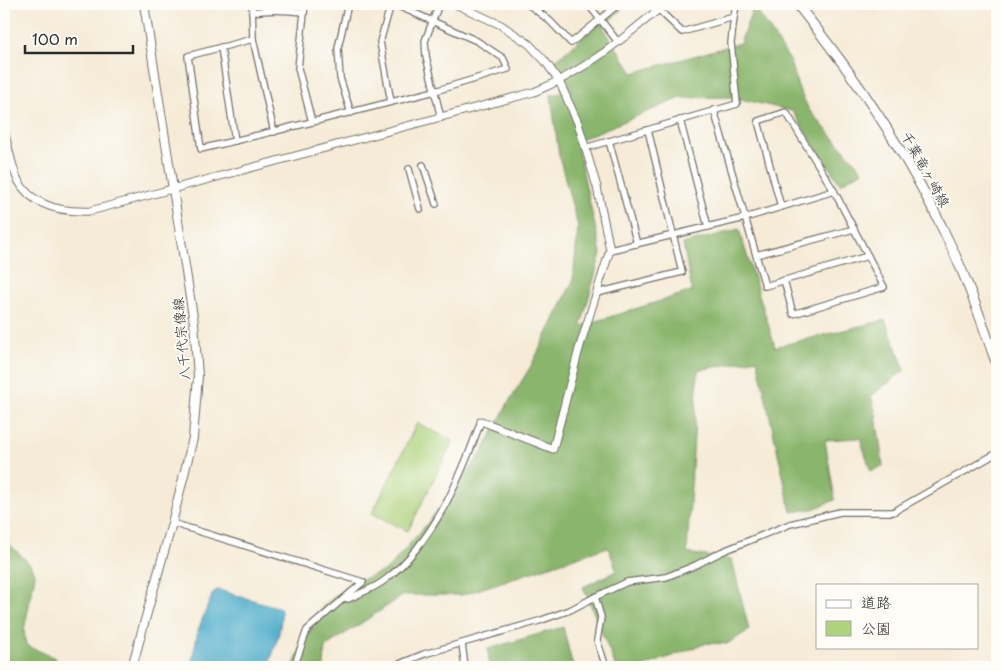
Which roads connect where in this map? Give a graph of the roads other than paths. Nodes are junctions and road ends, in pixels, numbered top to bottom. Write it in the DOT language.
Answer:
graph roads {
  1 [pos="144,4"];
  2 [pos="252,4"];
  3 [pos="305,4"];
  4 [pos="348,4"];
  5 [pos="392,4"];
  6 [pos="439,4"];
  7 [pos="455,4"];
  8 [pos="531,4"];
  9 [pos="588,4"];
  10 [pos="619,4"];
  11 [pos="665,4"];
  12 [pos="735,4"];
  13 [pos="797,4"];
  14 [pos="658,9"];
  15 [pos="252,12"];
  16 [pos="304,12"];
  17 [pos="734,17"];
  18 [pos="601,19"];
  19 [pos="431,22"];
  20 [pos="253,39"];
  21 [pos="618,42"];
  22 [pos="221,47"];
  23 [pos="560,81"];
  24 [pos="435,91"];
  25 [pos="391,102"];
  26 [pos="714,110"];
  27 [pos="351,112"];
  28 [pos="441,118"];
  29 [pos="680,120"];
  30 [pos="312,122"];
  31 [pos="648,130"];
  32 [pos="4,131"];
  33 [pos="274,132"];
  34 [pos="235,141"];
  35 [pos="609,141"];
  36 [pos="585,148"];
  37 [pos="423,165"];
  38 [pos="409,169"];
  39 [pos="173,190"];
  40 [pos="834,191"];
  41 [pos="436,204"];
  42 [pos="781,207"];
  43 [pos="420,208"];
  44 [pos="745,218"];
  45 [pos="708,227"];
  46 [pos="854,229"];
  47 [pos="673,236"];
  48 [pos="637,244"];
  49 [pos="610,250"];
  50 [pos="756,255"];
  51 [pos="868,256"];
  52 [pos="784,280"];
  53 [pos="597,293"];
  54 [pos="997,365"];
  55 [pos="481,421"];
  56 [pos="997,453"];
  57 [pos="172,523"];
  58 [pos="594,597"];
  59 [pos="341,602"];
  60 [pos="462,644"];
  61 [pos="132,667"];
  62 [pos="294,667"];
  63 [pos="392,667"];
  64 [pos="465,667"];
  65 [pos="606,667"];
  1 -- 39 [label="main road, 八千代宗像線"];
  2 -- 15 [label="street"];
  3 -- 16 [label="street"];
  4 -- 27 [label="street"];
  5 -- 19 [label="street"];
  5 -- 25 [label="street"];
  6 -- 19 [label="street"];
  7 -- 23 [label="street"];
  8 -- 18 [label="street"];
  9 -- 18 [label="street"];
  10 -- 18 [label="street"];
  11 -- 14 [label="street"];
  12 -- 17 [label="street"];
  13 -- 54 [label="main road, 千葉竜ヶ崎線"];
  14 -- 17 [label="street"];
  14 -- 21 [label="street"];
  15 -- 16 [label="street"];
  15 -- 20 [label="street"];
  16 -- 30 [label="street"];
  17 -- 26 [label="street"];
  18 -- 21 [label="street"];
  19 -- 24 [label="street"];
  19 -- 24 [label="street"];
  20 -- 22 [label="street"];
  20 -- 33 [label="street"];
  21 -- 23 [label="street"];
  22 -- 34 [label="street"];
  22 -- 34 [label="street"];
  23 -- 28 [label="street"];
  23 -- 36 [label="street"];
  24 -- 25 [label="street"];
  24 -- 28 [label="street"];
  25 -- 27 [label="street"];
  26 -- 29 [label="street"];
  26 -- 44 [label="street"];
  27 -- 30 [label="street"];
  28 -- 39 [label="street"];
  29 -- 31 [label="street"];
  29 -- 45 [label="street"];
  30 -- 33 [label="street"];
  31 -- 35 [label="street"];
  31 -- 47 [label="street"];
  32 -- 39 [label="street"];
  33 -- 34 [label="street"];
  35 -- 36 [label="street"];
  35 -- 48 [label="street"];
  36 -- 49 [label="street"];
  37 -- 41 [label="street"];
  38 -- 43 [label="street"];
  39 -- 57 [label="main road, 八千代宗像線"];
  40 -- 42 [label="street"];
  40 -- 42 [label="street"];
  40 -- 46 [label="street"];
  42 -- 44 [label="street"];
  44 -- 45 [label="street"];
  44 -- 50 [label="street"];
  45 -- 47 [label="street"];
  46 -- 50 [label="street"];
  46 -- 51 [label="street"];
  47 -- 48 [label="street"];
  47 -- 53 [label="street"];
  48 -- 49 [label="street"];
  49 -- 53 [label="street"];
  50 -- 52 [label="street"];
  51 -- 52 [label="street"];
  51 -- 52 [label="street"];
  53 -- 55 [label="street"];
  55 -- 59 [label="street"];
  56 -- 58 [label="street"];
  57 -- 59 [label="street"];
  57 -- 61 [label="main road, 八千代宗像線"];
  58 -- 60 [label="street"];
  58 -- 65 [label="street"];
  59 -- 62 [label="street"];
  60 -- 63 [label="street"];
  60 -- 64 [label="street"];
}
